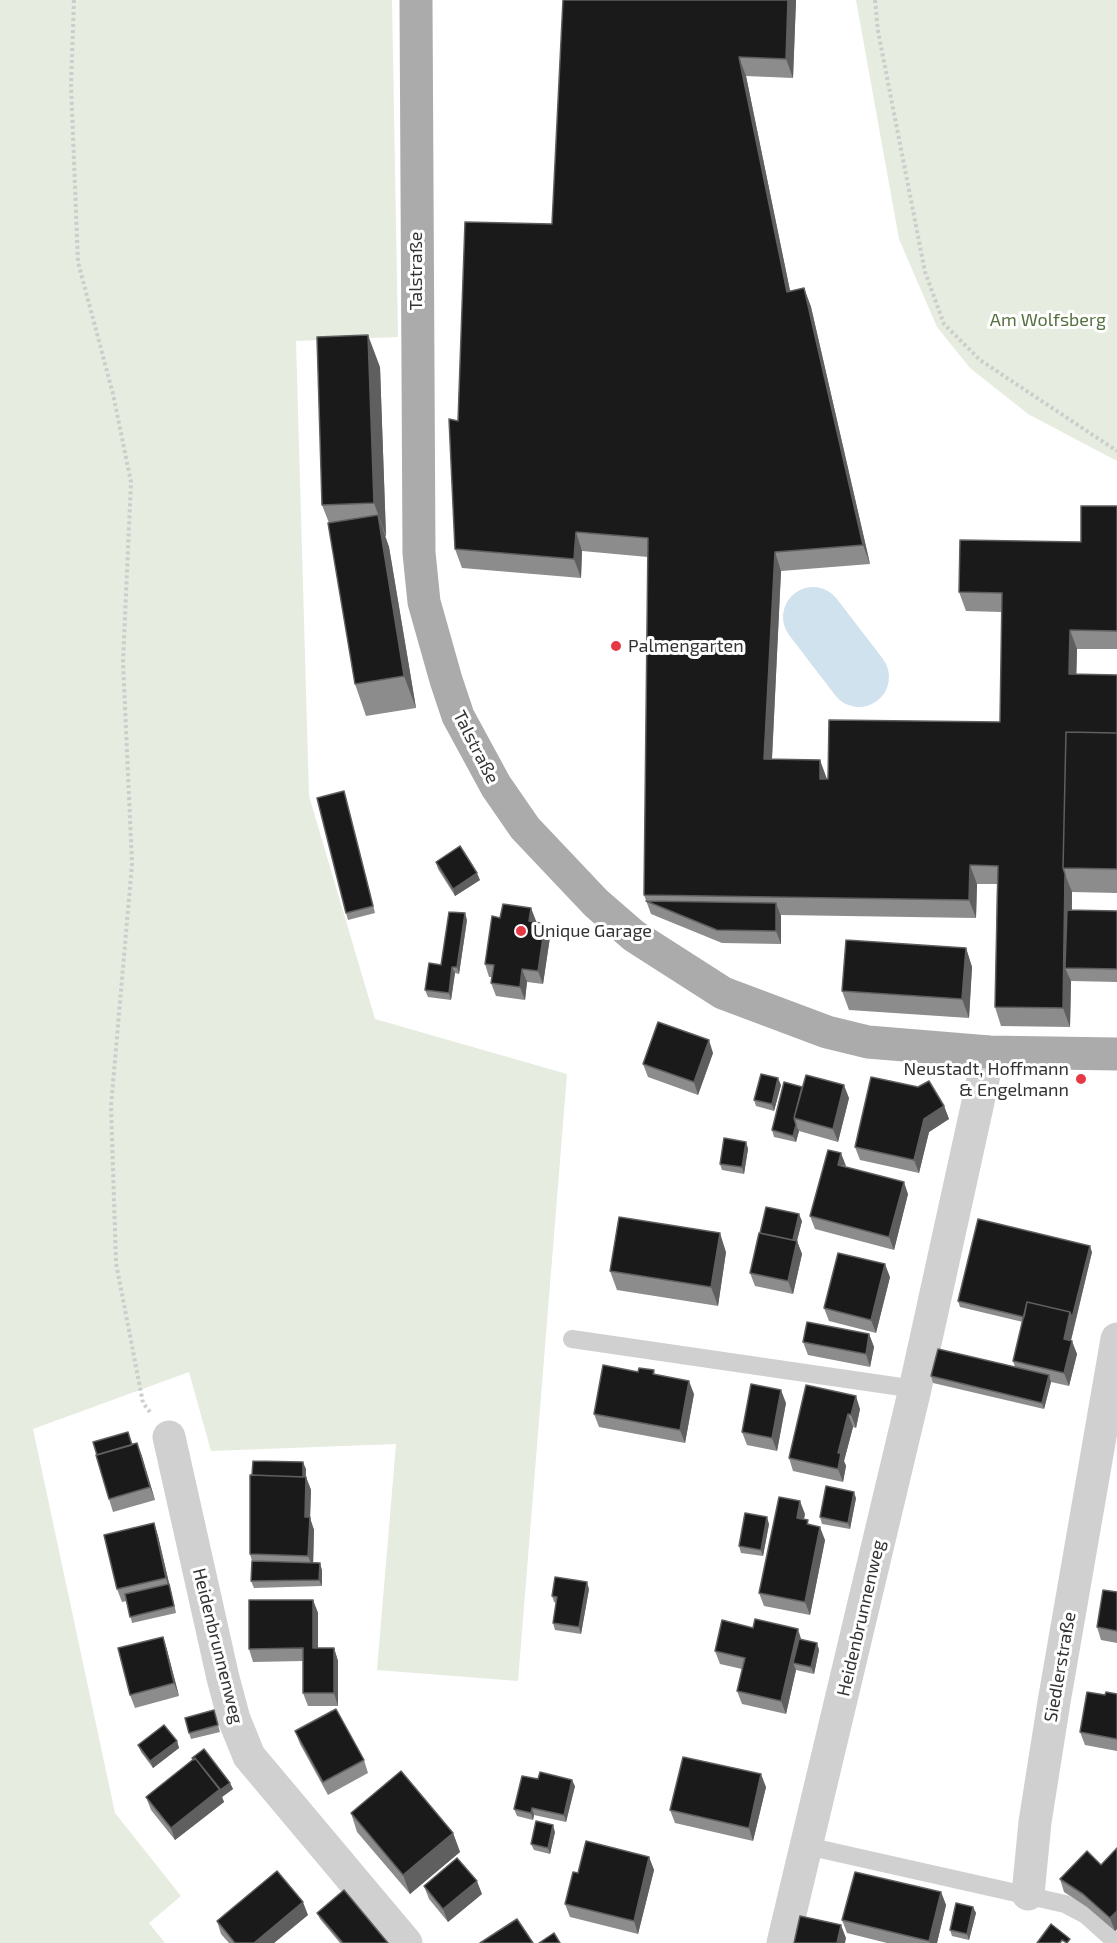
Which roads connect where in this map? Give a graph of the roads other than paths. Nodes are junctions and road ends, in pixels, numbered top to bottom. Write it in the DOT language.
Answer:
graph roads {
  1 [pos="416,0"];
  2 [pos="989,1052"];
  3 [pos="1117,1054"];
  4 [pos="572,1339"];
  5 [pos="1117,1339"];
  6 [pos="915,1389"];
  7 [pos="169,1437"];
  8 [pos="807,1846"];
  9 [pos="1028,1894"];
  10 [pos="406,1943"];
  11 [pos="783,1943"];
  12 [pos="1117,1943"];
  1 -- 2 [label="main road, Talstraße"];
  2 -- 3 [label="main road, Talstraße"];
  2 -- 6 [label="street, Heidenbrunnenweg"];
  4 -- 6 [label="lane"];
  5 -- 9 [label="street, Siedlerstraße"];
  6 -- 8 [label="street, Heidenbrunnenweg"];
  7 -- 10 [label="street, Heidenbrunnenweg"];
  8 -- 9 [label="lane"];
  8 -- 11 [label="street, Heidenbrunnenweg"];
  9 -- 12 [label="lane"];
}
